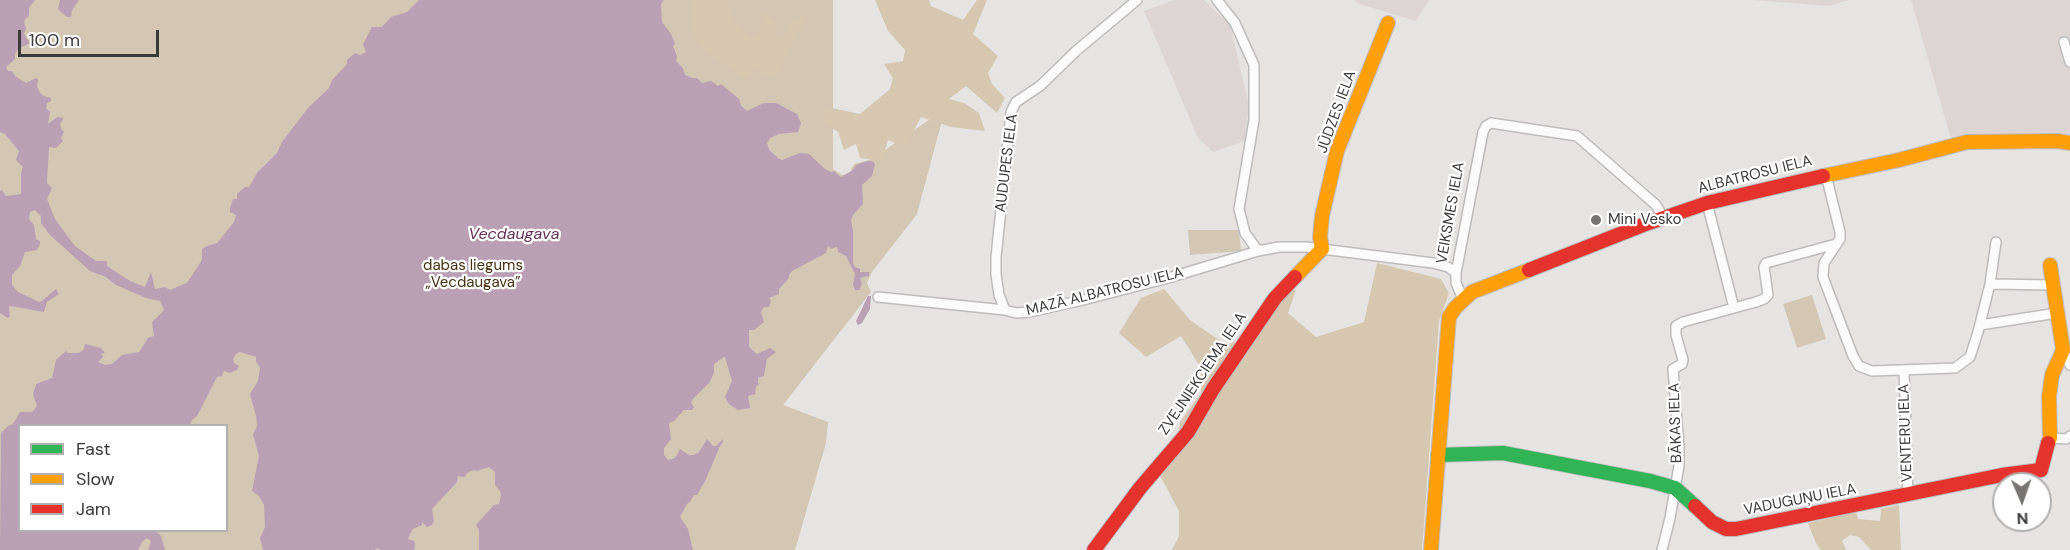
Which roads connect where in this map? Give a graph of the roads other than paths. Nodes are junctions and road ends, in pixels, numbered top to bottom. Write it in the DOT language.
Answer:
graph roads {
  1 [pos="1137,0"];
  2 [pos="1217,0"];
  3 [pos="1388,23"];
  4 [pos="2064,42"];
  5 [pos="2070,62"];
  6 [pos="2070,142"];
  7 [pos="1826,175"];
  8 [pos="1707,203"];
  9 [pos="1664,218"];
  10 [pos="1996,242"];
  11 [pos="1836,244"];
  12 [pos="1322,249"];
  13 [pos="1258,251"];
  14 [pos="2050,265"];
  15 [pos="1456,273"];
  16 [pos="1990,284"];
  17 [pos="2053,285"];
  18 [pos="878,297"];
  19 [pos="1462,299"];
  20 [pos="1734,308"];
  21 [pos="1005,310"];
  22 [pos="2057,313"];
  23 [pos="1980,325"];
  24 [pos="2063,350"];
  25 [pos="2070,364"];
  26 [pos="1904,371"];
  27 [pos="2070,436"];
  28 [pos="2050,438"];
  29 [pos="1438,455"];
  30 [pos="1675,488"];
  31 [pos="1908,495"];
  32 [pos="1094,550"];
  33 [pos="1431,550"];
  34 [pos="1662,550"];
  1 -- 21 [label="street, AUDUPES IELA"];
  2 -- 13 [label="street"];
  3 -- 12 [label="street, JŪDZES IELA"];
  4 -- 5 [label="street"];
  6 -- 7 [label="street, ALBATROSU IELA"];
  7 -- 8 [label="street, ALBATROSU IELA"];
  7 -- 11 [label="street"];
  8 -- 9 [label="street, ALBATROSU IELA"];
  8 -- 20 [label="street"];
  9 -- 15 [label="street, VEIKSMES IELA"];
  9 -- 19 [label="street, ALBATROSU IELA"];
  10 -- 16 [label="street"];
  11 -- 20 [label="street"];
  11 -- 26 [label="street"];
  12 -- 13 [label="street"];
  12 -- 15 [label="street"];
  12 -- 32 [label="street, ZVEJNIEKCIEMA IELA"];
  13 -- 21 [label="street, MAZĀ ALBATROSU IELA"];
  14 -- 17 [label="street"];
  15 -- 19 [label="street, VEIKSMES IELA"];
  16 -- 17 [label="street"];
  16 -- 23 [label="street"];
  17 -- 22 [label="street"];
  18 -- 21 [label="street, MAZĀ ALBATROSU IELA"];
  19 -- 29 [label="street"];
  20 -- 30 [label="street, BĀKAS IELA"];
  22 -- 23 [label="street"];
  22 -- 24 [label="street"];
  23 -- 26 [label="street"];
  24 -- 25 [label="street"];
  24 -- 28 [label="street"];
  26 -- 31 [label="street, VENTERU IELA"];
  27 -- 28 [label="street"];
  28 -- 31 [label="street, VADUGUŅU IELA"];
  29 -- 30 [label="street, VADUGUŅU IELA"];
  29 -- 33 [label="street"];
  30 -- 31 [label="street, VADUGUŅU IELA"];
  30 -- 34 [label="street, BĀKAS IELA"];
}
